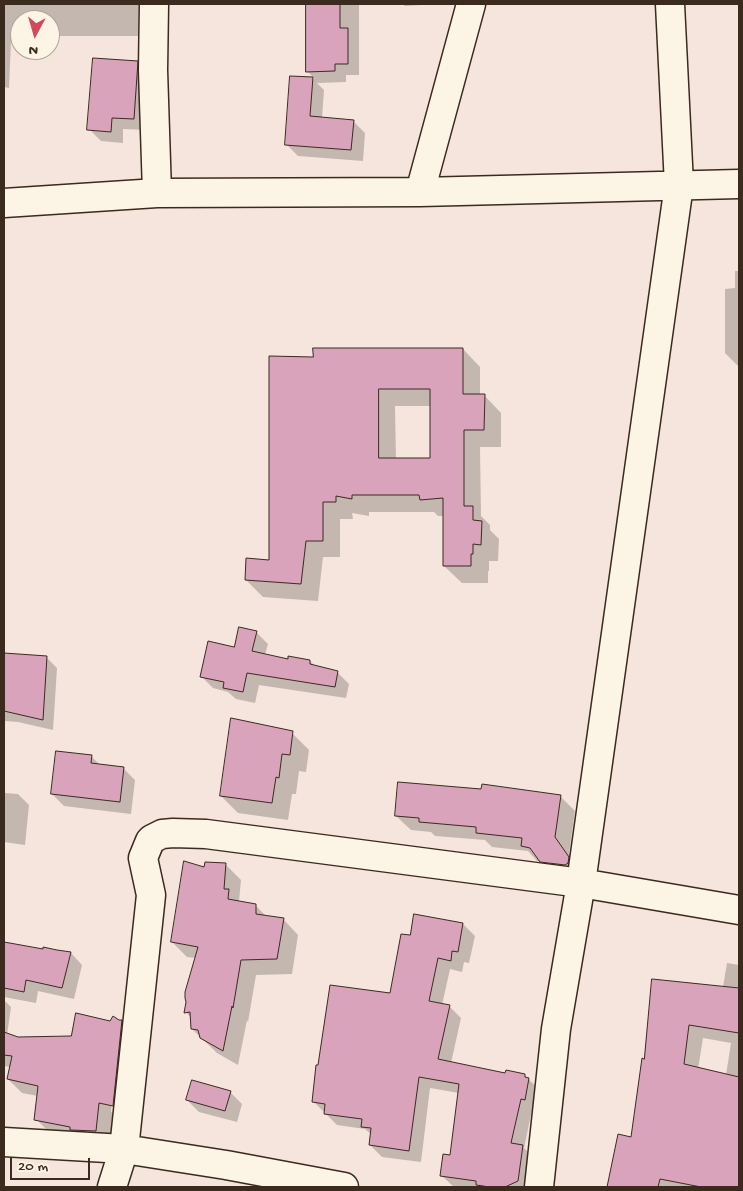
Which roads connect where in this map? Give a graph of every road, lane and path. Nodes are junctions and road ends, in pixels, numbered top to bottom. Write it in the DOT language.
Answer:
graph roads {
  1 [pos="154,4"];
  2 [pos="471,4"];
  3 [pos="670,4"];
  4 [pos="739,184"];
  5 [pos="679,185"];
  6 [pos="420,192"];
  7 [pos="157,193"];
  8 [pos="4,203"];
  9 [pos="581,883"];
  10 [pos="739,910"];
  11 [pos="4,1142"];
  12 [pos="124,1149"];
  13 [pos="112,1187"];
  14 [pos="344,1187"];
  15 [pos="539,1187"];
  1 -- 7 [label="street"];
  2 -- 6 [label="street"];
  3 -- 5 [label="street"];
  4 -- 5 [label="street"];
  5 -- 6 [label="street"];
  5 -- 9 [label="street"];
  6 -- 7 [label="street"];
  7 -- 8 [label="street"];
  9 -- 10 [label="street"];
  9 -- 12 [label="street"];
  9 -- 15 [label="street"];
  11 -- 12 [label="street"];
  12 -- 13 [label="street"];
  12 -- 14 [label="street"];
}
